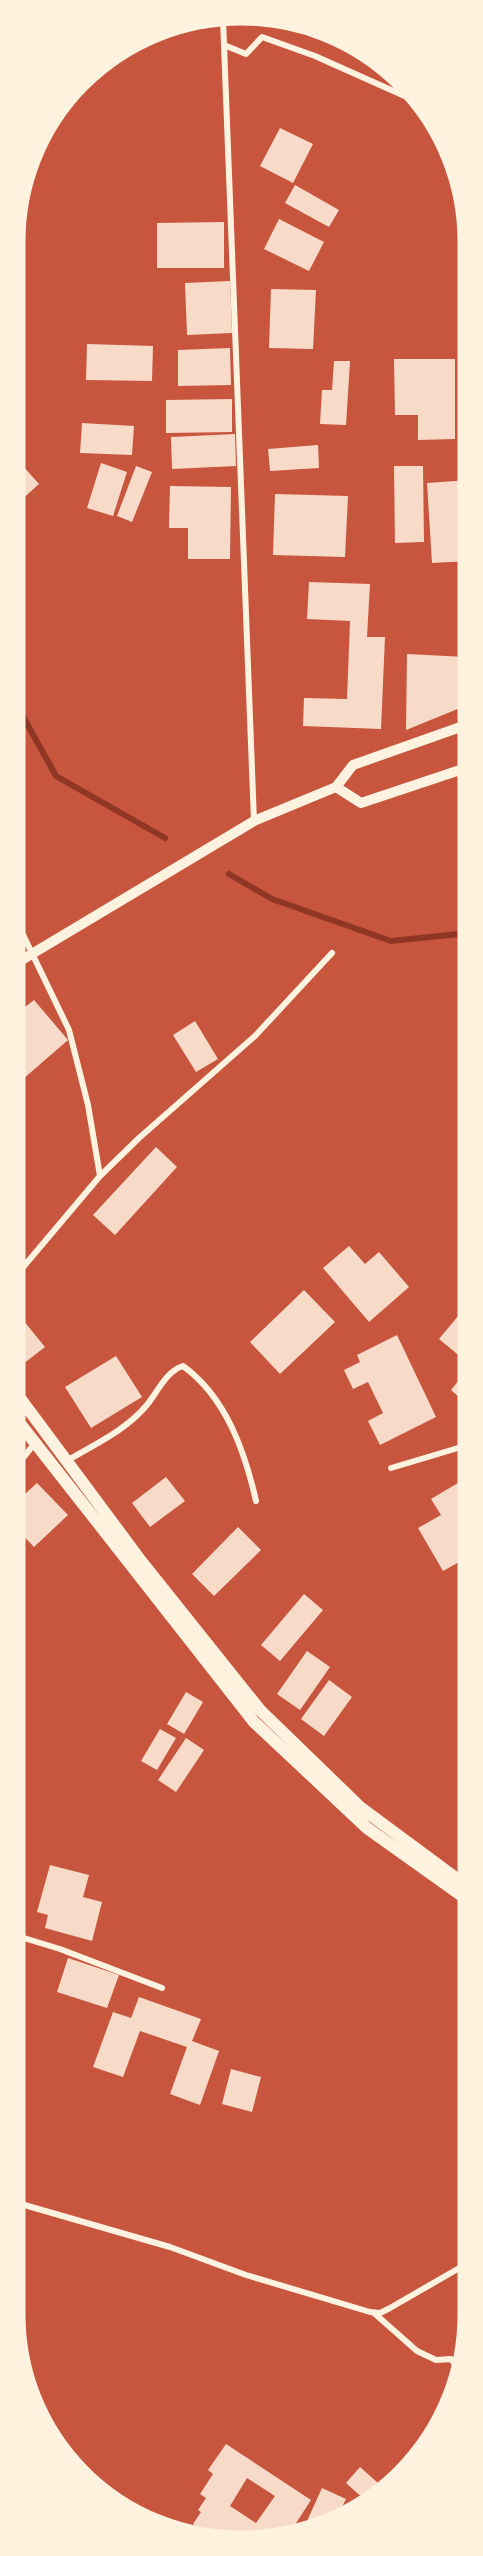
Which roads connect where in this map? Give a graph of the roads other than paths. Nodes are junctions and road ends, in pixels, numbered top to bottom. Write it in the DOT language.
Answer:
graph roads {
  1 [pos="223,25"];
  2 [pos="224,45"];
  3 [pos="402,95"];
  4 [pos="459,728"];
  5 [pos="459,769"];
  6 [pos="336,787"];
  7 [pos="254,821"];
  8 [pos="24,936"];
  9 [pos="32,952"];
  10 [pos="333,952"];
  11 [pos="24,958"];
  12 [pos="100,1176"];
  13 [pos="24,1266"];
  14 [pos="24,1403"];
  15 [pos="24,1429"];
  16 [pos="35,1443"];
  17 [pos="459,1448"];
  18 [pos="24,1457"];
  19 [pos="68,1460"];
  20 [pos="55,1468"];
  21 [pos="391,1468"];
  22 [pos="256,1501"];
  23 [pos="178,1616"];
  24 [pos="417,1856"];
  25 [pos="459,1882"];
  26 [pos="459,1892"];
  27 [pos="24,1938"];
  28 [pos="162,1988"];
  29 [pos="24,2205"];
  30 [pos="459,2268"];
  31 [pos="374,2313"];
  32 [pos="454,2362"];
  1 -- 2 [label="street"];
  2 -- 3 [label="street"];
  2 -- 7 [label="street"];
  4 -- 6 [label="street"];
  5 -- 6 [label="street"];
  6 -- 7 [label="street"];
  7 -- 9 [label="street"];
  8 -- 9 [label="street"];
  9 -- 11 [label="street"];
  9 -- 12 [label="street"];
  10 -- 12 [label="street"];
  12 -- 13 [label="street"];
  14 -- 19 [label="main road"];
  15 -- 16 [label="main road"];
  16 -- 18 [label="street"];
  16 -- 20 [label="main road"];
  17 -- 21 [label="street"];
  19 -- 20 [label="street"];
  19 -- 22 [label="street"];
  19 -- 23 [label="main road"];
  20 -- 23 [label="main road"];
  23 -- 24 [label="main road"];
  24 -- 25 [label="main road"];
  24 -- 26 [label="main road"];
  27 -- 28 [label="street"];
  29 -- 31 [label="street"];
  30 -- 31 [label="street"];
  31 -- 32 [label="street"];
}
